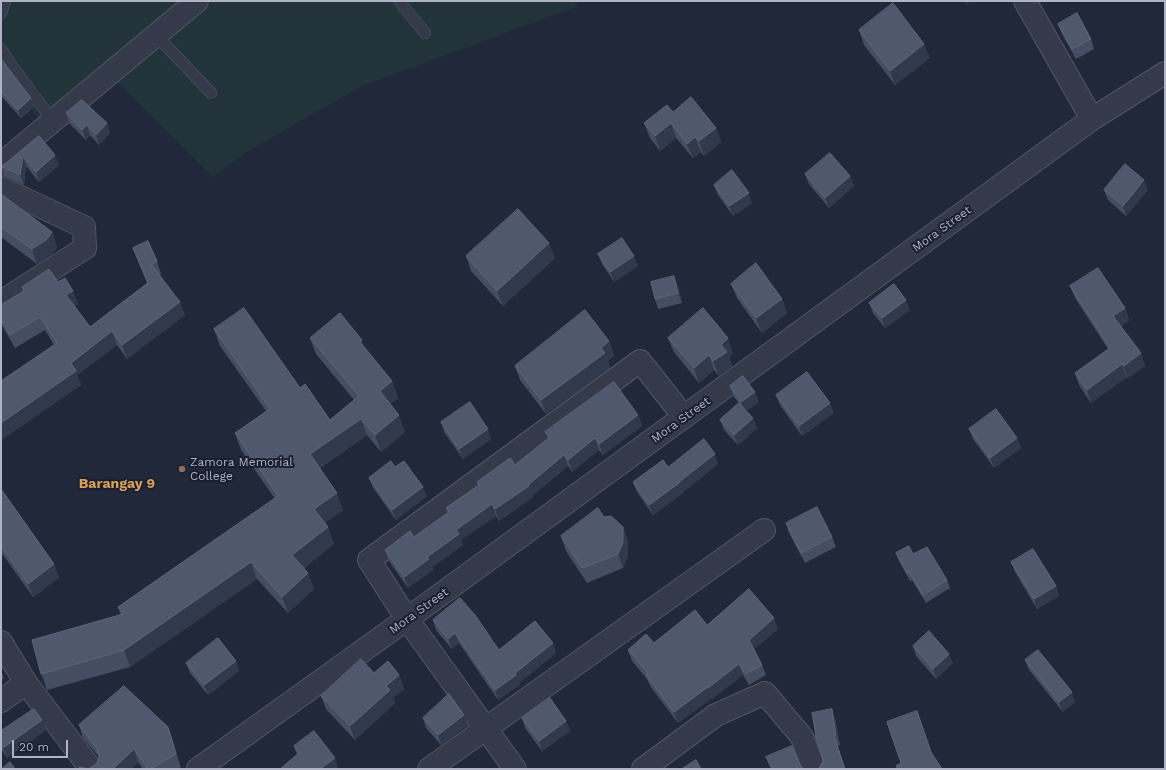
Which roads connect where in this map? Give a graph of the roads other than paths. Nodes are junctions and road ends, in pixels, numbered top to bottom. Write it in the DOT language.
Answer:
graph roads {
  1 [pos="6,1"];
  2 [pos="197,1"];
  3 [pos="399,1"];
  4 [pos="1025,1"];
  5 [pos="1,13"];
  6 [pos="425,33"];
  7 [pos="156,35"];
  8 [pos="1,48"];
  9 [pos="1165,73"];
  10 [pos="211,93"];
  11 [pos="1092,119"];
  12 [pos="53,121"];
  13 [pos="1,164"];
  14 [pos="1,188"];
  15 [pos="1,302"];
  16 [pos="684,417"];
  17 [pos="764,530"];
  18 [pos="407,619"];
  19 [pos="1,642"];
  20 [pos="26,683"];
  21 [pos="1,701"];
  22 [pos="485,729"];
  23 [pos="91,769"];
  24 [pos="198,769"];
  25 [pos="429,769"];
  26 [pos="515,769"];
  27 [pos="643,769"];
  28 [pos="814,769"];
  1 -- 5 [label="lane"];
  2 -- 7 [label="street"];
  3 -- 6 [label="lane"];
  4 -- 11 [label="street"];
  7 -- 10 [label="lane"];
  7 -- 12 [label="street"];
  8 -- 12 [label="lane"];
  9 -- 11 [label="street, Mora Street"];
  11 -- 16 [label="street, Mora Street"];
  12 -- 13 [label="street"];
  14 -- 15 [label="street"];
  16 -- 18 [label="street, Mora Street"];
  16 -- 18 [label="street"];
  17 -- 22 [label="street"];
  18 -- 22 [label="street"];
  18 -- 24 [label="street, Mora Street"];
  19 -- 20 [label="street"];
  20 -- 21 [label="street"];
  20 -- 23 [label="street"];
  22 -- 25 [label="street"];
  22 -- 26 [label="street"];
  27 -- 28 [label="street"];
}
